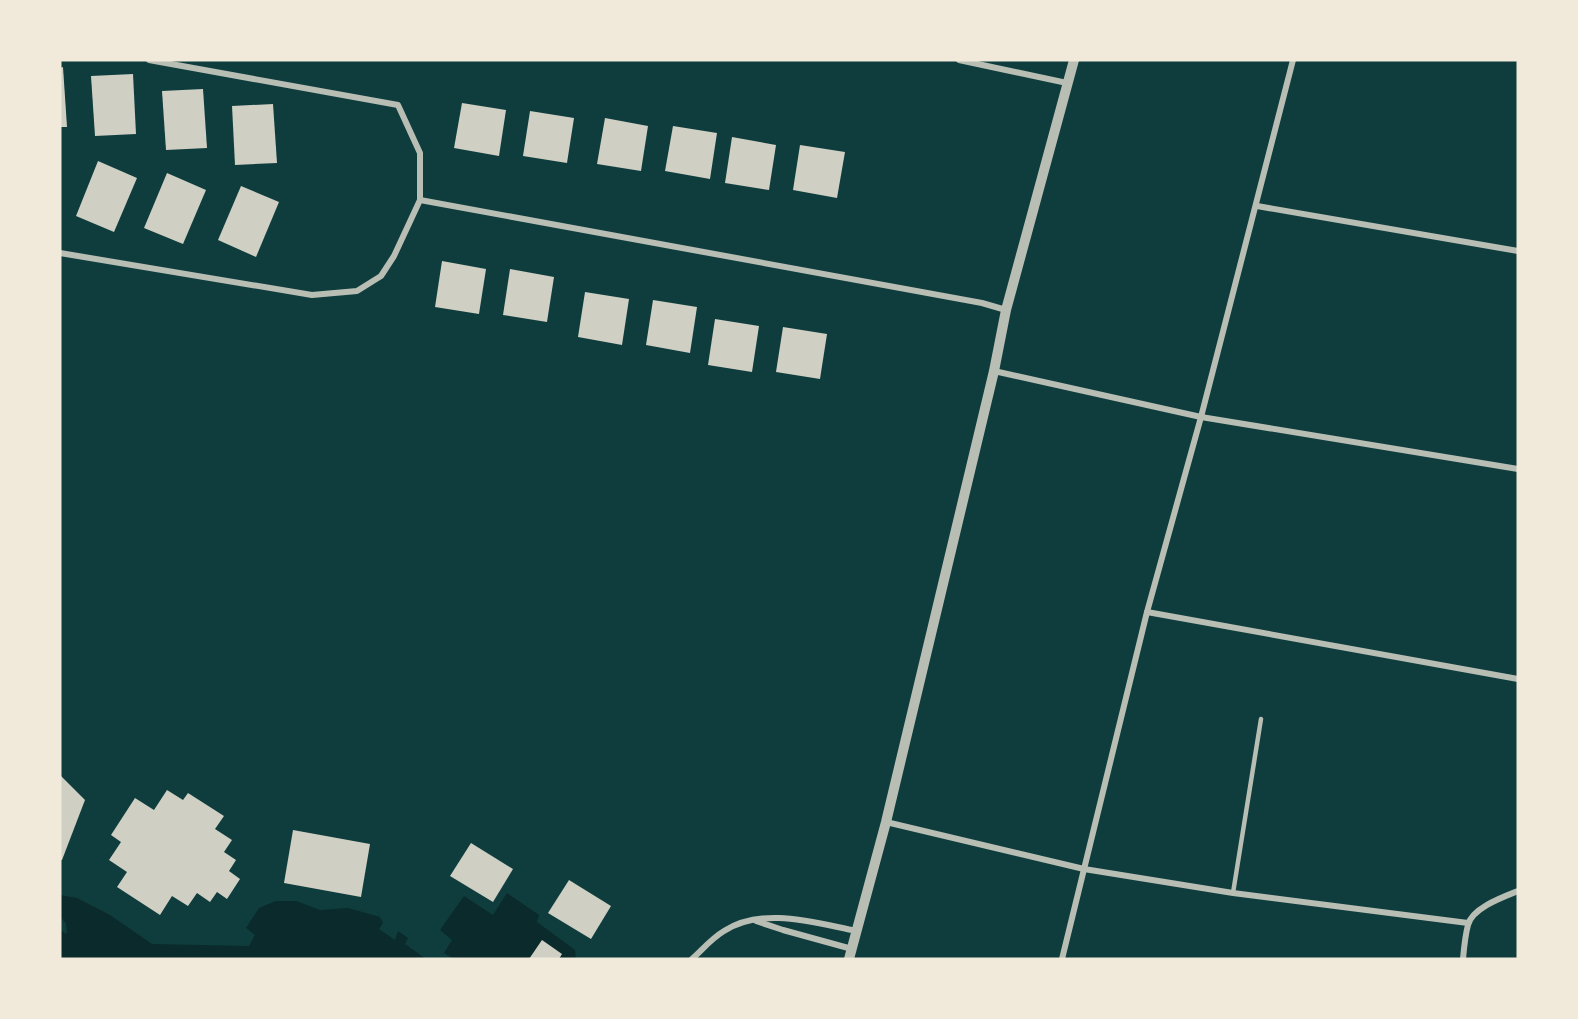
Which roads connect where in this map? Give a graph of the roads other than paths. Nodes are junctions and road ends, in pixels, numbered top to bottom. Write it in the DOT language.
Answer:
graph roads {
  1 [pos="149,60"];
  2 [pos="959,60"];
  3 [pos="1074,60"];
  4 [pos="1293,60"];
  5 [pos="1067,83"];
  6 [pos="420,200"];
  7 [pos="1257,206"];
  8 [pos="1518,251"];
  9 [pos="60,253"];
  10 [pos="1006,310"];
  11 [pos="994,371"];
  12 [pos="1201,417"];
  13 [pos="1518,469"];
  14 [pos="1147,612"];
  15 [pos="1518,679"];
  16 [pos="1261,719"];
  17 [pos="886,822"];
  18 [pos="1084,869"];
  19 [pos="1518,891"];
  20 [pos="1233,893"];
  21 [pos="750,919"];
  22 [pos="1468,923"];
  23 [pos="856,931"];
  24 [pos="850,954"];
  25 [pos="692,959"];
  26 [pos="1062,959"];
  27 [pos="1463,959"];
  1 -- 6 [label="street"];
  2 -- 5 [label="street"];
  3 -- 5 [label="street"];
  4 -- 7 [label="street"];
  5 -- 10 [label="street"];
  6 -- 9 [label="street"];
  6 -- 10 [label="street"];
  7 -- 8 [label="street"];
  7 -- 12 [label="street"];
  10 -- 11 [label="street"];
  11 -- 12 [label="street"];
  11 -- 17 [label="street"];
  12 -- 13 [label="street"];
  12 -- 14 [label="street"];
  14 -- 15 [label="street"];
  14 -- 18 [label="street"];
  16 -- 20 [label="lane"];
  17 -- 18 [label="street"];
  17 -- 23 [label="street"];
  18 -- 20 [label="street"];
  18 -- 26 [label="street"];
  19 -- 22 [label="street"];
  20 -- 22 [label="street"];
  21 -- 23 [label="street"];
  21 -- 24 [label="street"];
  21 -- 25 [label="street"];
  22 -- 27 [label="street"];
  23 -- 24 [label="street"];
}
